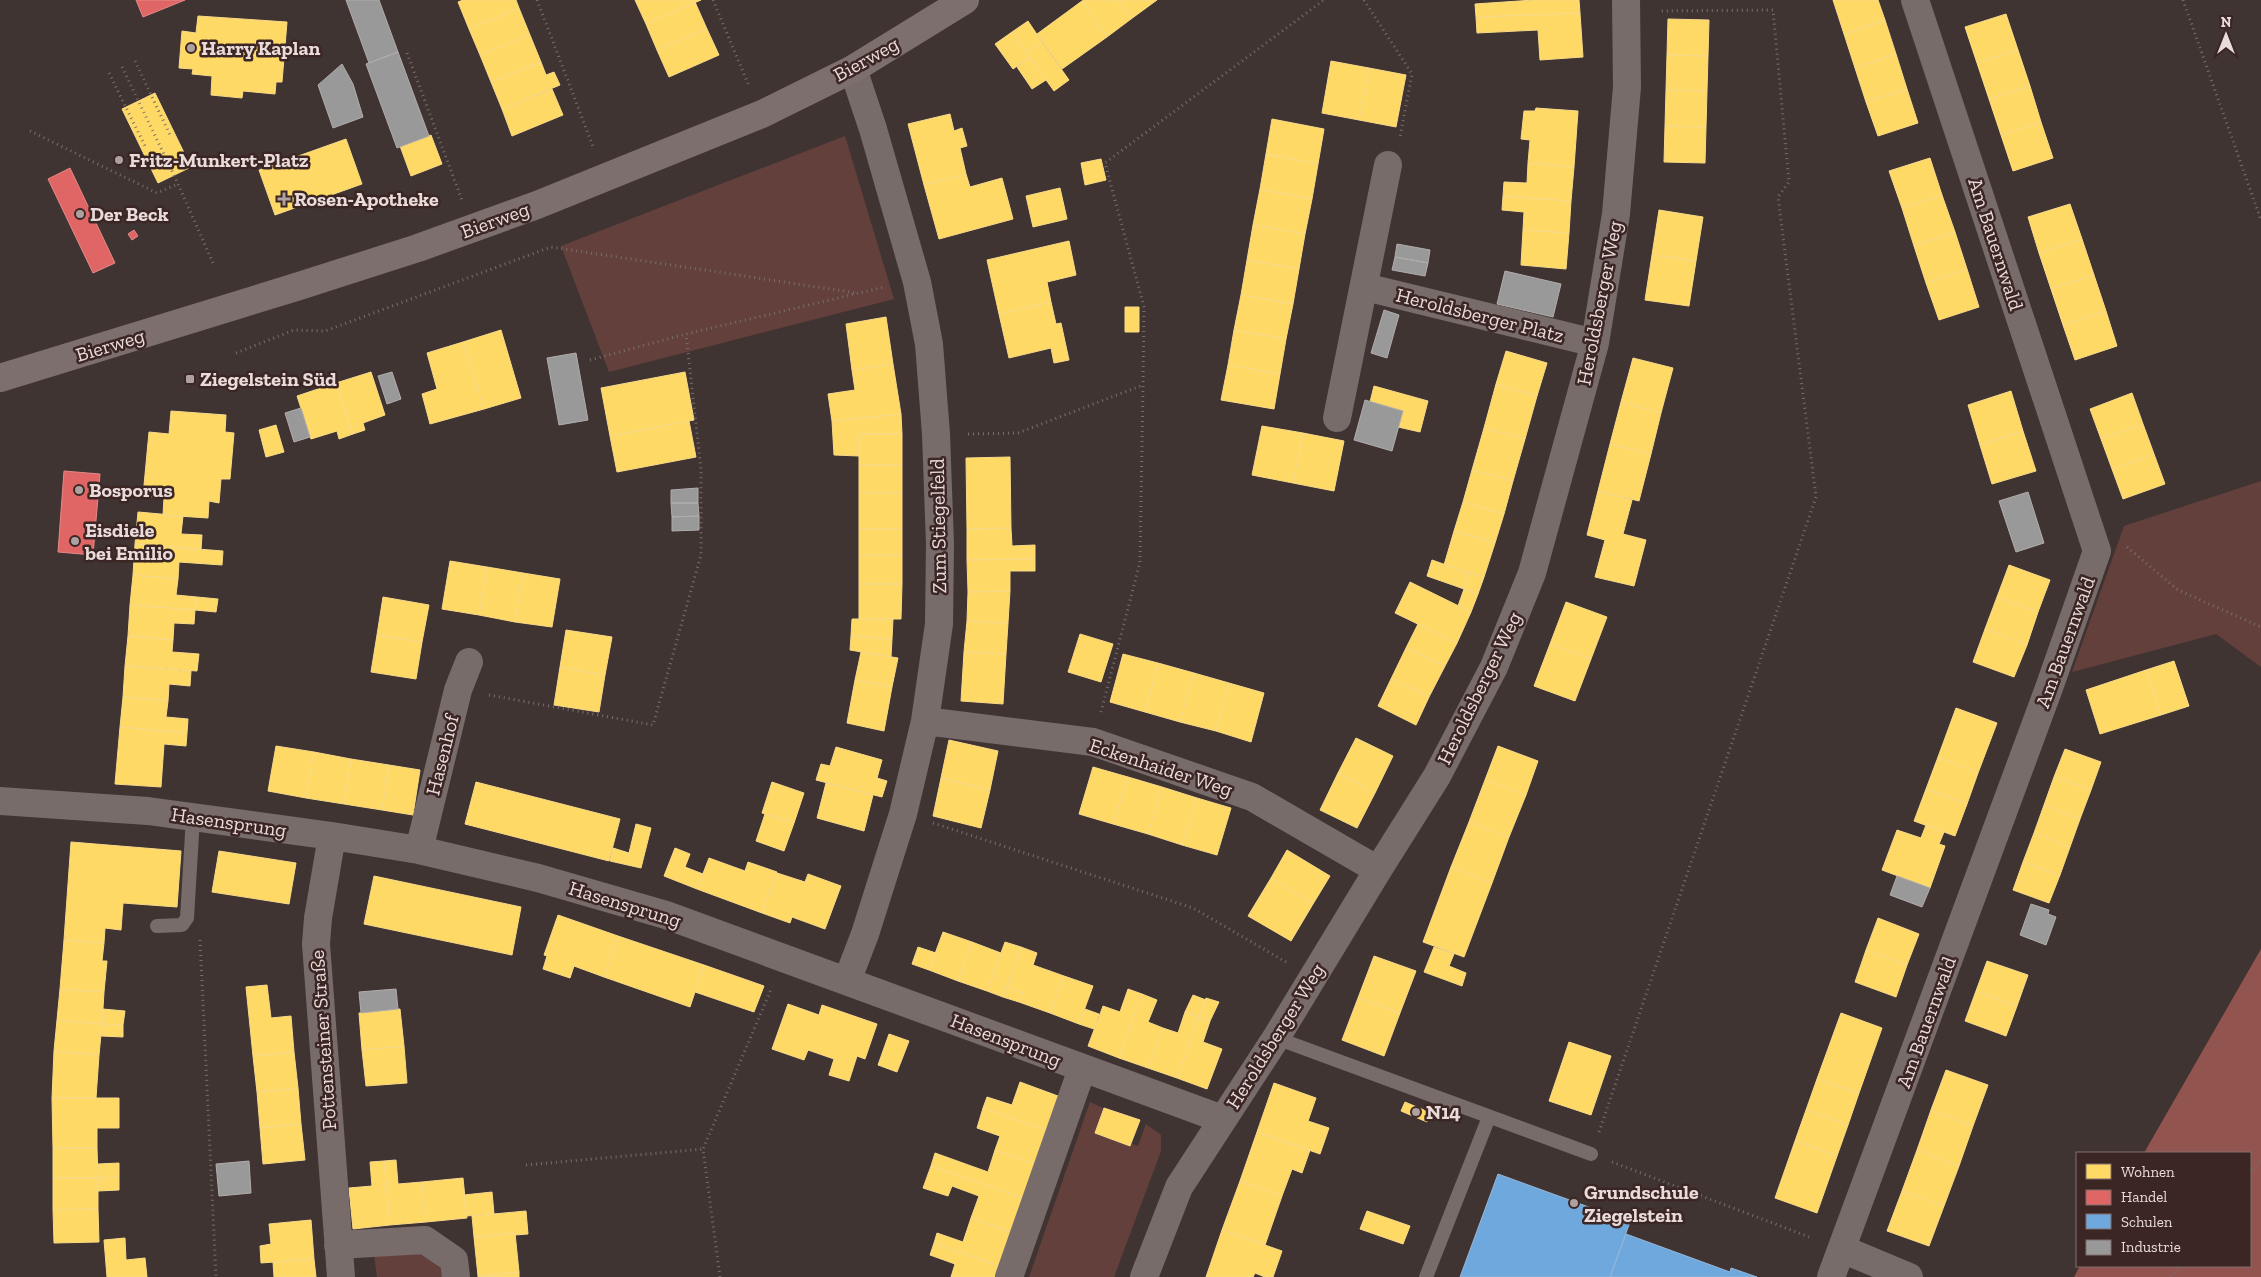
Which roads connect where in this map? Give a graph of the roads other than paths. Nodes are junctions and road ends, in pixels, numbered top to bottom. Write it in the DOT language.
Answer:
graph roads {
  1 [pos="965,0"];
  2 [pos="1915,0"];
  3 [pos="1627,6"];
  4 [pos="852,69"];
  5 [pos="1388,165"];
  6 [pos="1365,287"];
  7 [pos="1594,344"];
  8 [pos="0,378"];
  9 [pos="1337,418"];
  10 [pos="469,662"];
  11 [pos="925,721"];
  12 [pos="0,801"];
  13 [pos="193,818"];
  14 [pos="332,836"];
  15 [pos="419,850"];
  16 [pos="1378,870"];
  17 [pos="157,926"];
  18 [pos="847,981"];
  19 [pos="1276,1038"];
  20 [pos="1082,1069"];
  21 [pos="1489,1116"];
  22 [pos="1222,1119"];
  23 [pos="1591,1154"];
  24 [pos="338,1245"];
  25 [pos="1842,1249"];
  26 [pos="341,1277"];
  27 [pos="456,1277"];
  28 [pos="1009,1277"];
  29 [pos="1144,1277"];
  30 [pos="1426,1277"];
  31 [pos="1831,1277"];
  32 [pos="1909,1277"];
  1 -- 4 [label="main road, Bierweg"];
  2 -- 25 [label="street, Am Bauernwald"];
  3 -- 7 [label="street, Heroldsberger Weg"];
  4 -- 8 [label="main road, Bierweg"];
  4 -- 11 [label="street, Zum Stiegelfeld"];
  5 -- 6 [label="street"];
  6 -- 7 [label="street, Heroldsberger Platz"];
  6 -- 9 [label="street"];
  7 -- 16 [label="street, Heroldsberger Weg"];
  10 -- 15 [label="street, Hasenhof"];
  11 -- 16 [label="street, Eckenhaider Weg"];
  11 -- 18 [label="street, Zum Stiegelfeld"];
  12 -- 13 [label="street, Hasensprung"];
  13 -- 14 [label="street, Hasensprung"];
  13 -- 17 [label="lane"];
  14 -- 15 [label="street, Hasensprung"];
  14 -- 24 [label="street, Pottensteiner Straße"];
  15 -- 18 [label="street, Hasensprung"];
  16 -- 19 [label="street, Heroldsberger Weg"];
  18 -- 20 [label="street, Hasensprung"];
  19 -- 21 [label="lane"];
  19 -- 22 [label="street, Heroldsberger Weg"];
  20 -- 22 [label="street, Hasensprung"];
  20 -- 28 [label="street"];
  21 -- 23 [label="lane"];
  21 -- 30 [label="lane"];
  22 -- 29 [label="street, Heroldsberger Weg"];
  24 -- 26 [label="street, Pottensteiner Straße"];
  24 -- 27 [label="street"];
  25 -- 31 [label="street, Am Bauernwald"];
  25 -- 32 [label="street"];
}
